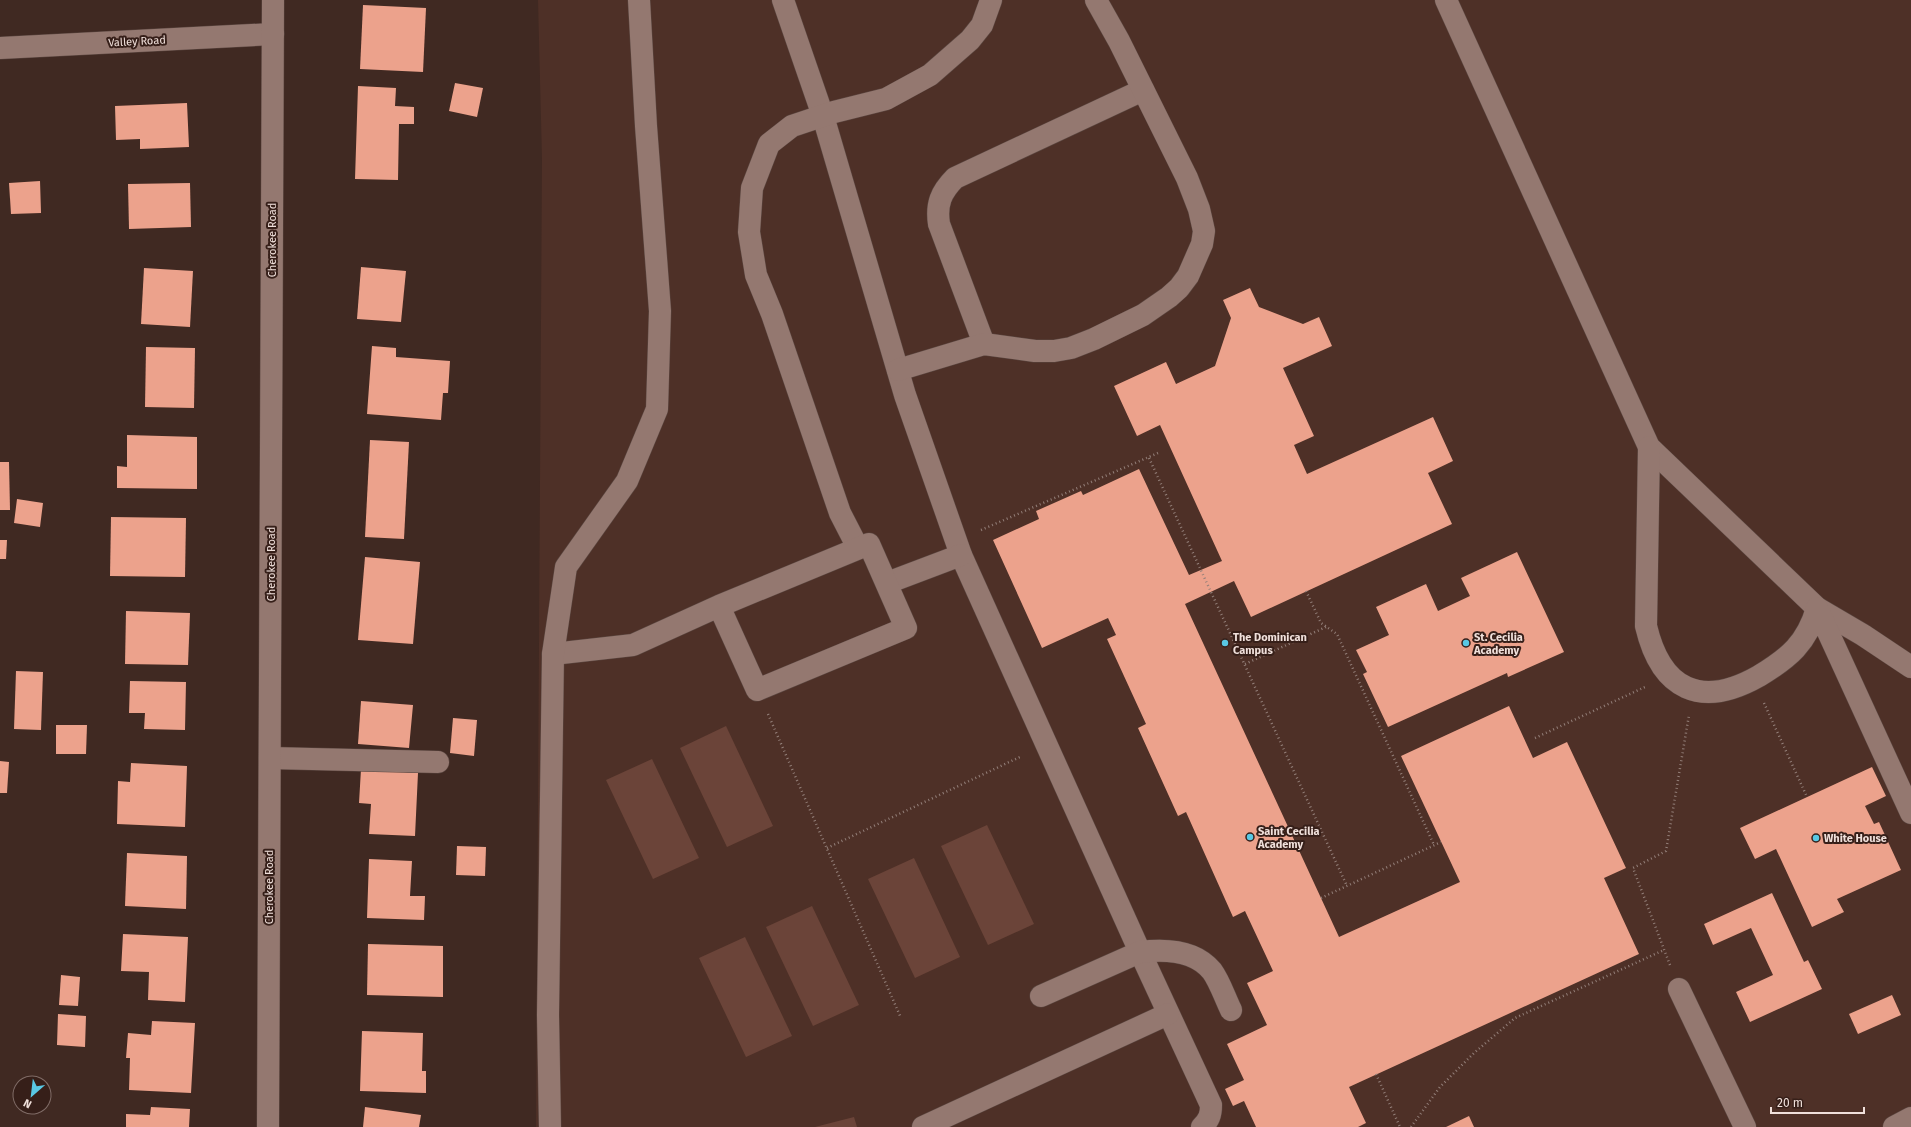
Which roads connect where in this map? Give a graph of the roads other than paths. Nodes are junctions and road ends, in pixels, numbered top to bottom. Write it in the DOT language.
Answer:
graph roads {
  1 [pos="274,0"];
  2 [pos="639,0"];
  3 [pos="783,0"];
  4 [pos="991,0"];
  5 [pos="1096,0"];
  6 [pos="1446,0"];
  7 [pos="273,34"];
  8 [pos="0,48"];
  9 [pos="1142,90"];
  10 [pos="823,116"];
  11 [pos="984,344"];
  12 [pos="898,370"];
  13 [pos="1649,448"];
  14 [pos="858,548"];
  15 [pos="958,548"];
  16 [pos="887,583"];
  17 [pos="719,606"];
  18 [pos="1816,608"];
  19 [pos="553,654"];
  20 [pos="1911,667"];
  21 [pos="270,758"];
  22 [pos="438,762"];
  23 [pos="1911,813"];
  24 [pos="1140,952"];
  25 [pos="1679,989"];
  26 [pos="1041,996"];
  27 [pos="1231,1010"];
  28 [pos="1168,1014"];
  29 [pos="1911,1118"];
  30 [pos="268,1127"];
  31 [pos="550,1127"];
  32 [pos="923,1127"];
  33 [pos="1202,1127"];
  34 [pos="1745,1127"];
  35 [pos="1894,1127"];
  1 -- 7 [label="street, Cherokee Road"];
  2 -- 19 [label="street"];
  3 -- 10 [label="street"];
  4 -- 10 [label="street"];
  5 -- 9 [label="street"];
  6 -- 13 [label="street"];
  7 -- 8 [label="street, Valley Road"];
  7 -- 21 [label="street, Cherokee Road"];
  9 -- 11 [label="street"];
  9 -- 11 [label="street"];
  10 -- 12 [label="street"];
  10 -- 14 [label="street"];
  11 -- 12 [label="street"];
  12 -- 15 [label="street"];
  13 -- 18 [label="street"];
  13 -- 18 [label="street"];
  14 -- 16 [label="street"];
  14 -- 17 [label="street"];
  15 -- 16 [label="street"];
  15 -- 24 [label="street"];
  16 -- 17 [label="street"];
  17 -- 19 [label="street"];
  18 -- 20 [label="street"];
  18 -- 23 [label="street"];
  19 -- 31 [label="street"];
  21 -- 22 [label="street"];
  21 -- 30 [label="street, Cherokee Road"];
  24 -- 26 [label="street"];
  24 -- 27 [label="street"];
  24 -- 28 [label="street"];
  25 -- 34 [label="street"];
  28 -- 32 [label="street"];
  28 -- 33 [label="street"];
  29 -- 35 [label="street"];
}
